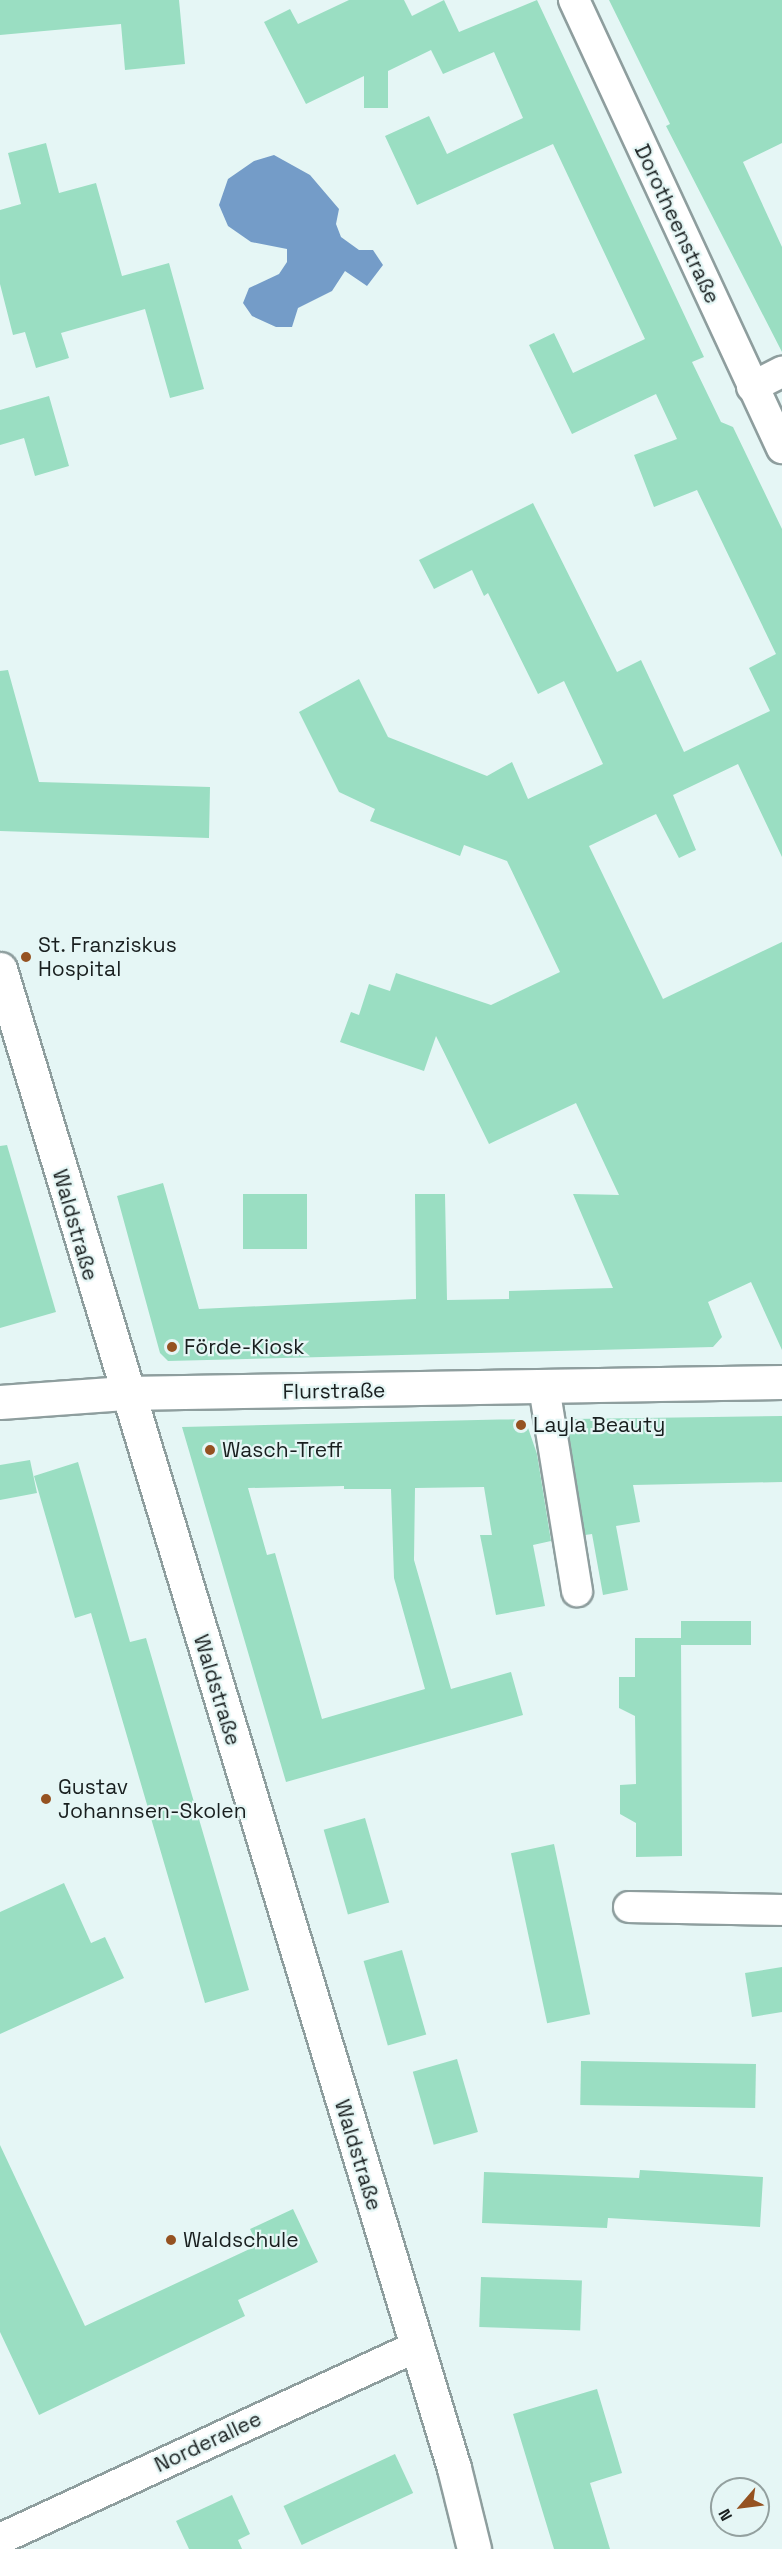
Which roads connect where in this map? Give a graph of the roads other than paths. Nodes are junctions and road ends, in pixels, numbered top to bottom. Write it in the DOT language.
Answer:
graph roads {
  1 [pos="574,0"];
  2 [pos="782,372"];
  3 [pos="752,387"];
  4 [pos="782,448"];
  5 [pos="0,969"];
  6 [pos="782,1382"];
  7 [pos="544,1387"];
  8 [pos="125,1393"];
  9 [pos="0,1402"];
  10 [pos="577,1591"];
  11 [pos="629,1907"];
  12 [pos="782,1910"];
  13 [pos="416,2347"];
  14 [pos="0,2539"];
  15 [pos="474,2549"];
  1 -- 3 [label="street, Dorotheenstraße"];
  2 -- 3 [label="street"];
  3 -- 4 [label="street, Dorotheenstraße"];
  5 -- 8 [label="main road, Waldstraße"];
  6 -- 7 [label="main road, Flurstraße"];
  7 -- 8 [label="main road, Flurstraße"];
  7 -- 10 [label="street"];
  8 -- 9 [label="main road, Flurstraße"];
  8 -- 13 [label="main road, Waldstraße"];
  11 -- 12 [label="street"];
  13 -- 14 [label="street, Norderallee"];
  13 -- 15 [label="main road, Waldstraße"];
}
